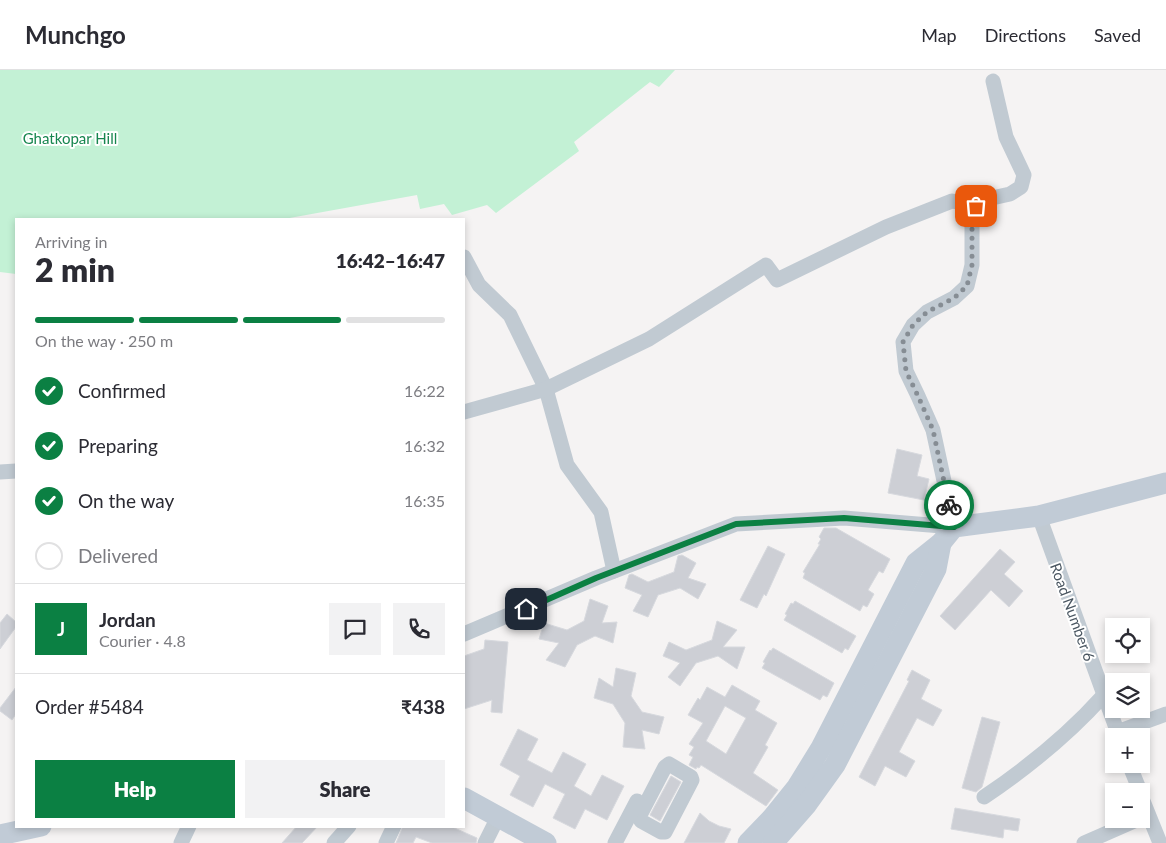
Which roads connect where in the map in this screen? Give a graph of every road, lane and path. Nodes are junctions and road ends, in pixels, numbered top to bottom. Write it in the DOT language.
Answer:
graph roads {
  1 [pos="993,81"];
  2 [pos="976,206"];
  3 [pos="465,259"];
  4 [pos="546,389"];
  5 [pos="465,412"];
  6 [pos="15,471"];
  7 [pos="0,472"];
  8 [pos="1166,483"];
  9 [pos="1039,516"];
  10 [pos="948,535"];
  11 [pos="614,571"];
  12 [pos="894,606"];
  13 [pos="912,616"];
  14 [pos="465,634"];
  15 [pos="866,681"];
  16 [pos="1104,696"];
  17 [pos="1166,714"];
  18 [pos="1116,728"];
  19 [pos="1132,728"];
  20 [pos="653,788"];
  21 [pos="804,792"];
  22 [pos="984,798"];
  23 [pos="465,799"];
  24 [pos="498,817"];
  25 [pos="32,828"];
  26 [pos="188,828"];
  27 [pos="347,828"];
  28 [pos="393,828"];
  29 [pos="1118,828"];
  30 [pos="1150,828"];
  31 [pos="0,835"];
  32 [pos="181,843"];
  33 [pos="334,843"];
  34 [pos="386,843"];
  35 [pos="485,843"];
  36 [pos="546,843"];
  37 [pos="615,843"];
  38 [pos="748,843"];
  39 [pos="773,843"];
  40 [pos="1084,843"];
  41 [pos="1160,843"];
  1 -- 2 [label="street"];
  2 -- 4 [label="street"];
  2 -- 10 [label="street"];
  3 -- 4 [label="street"];
  4 -- 5 [label="street"];
  4 -- 11 [label="street"];
  6 -- 7 [label="street"];
  8 -- 9 [label="street"];
  9 -- 10 [label="street"];
  9 -- 16 [label="street, Road Number 6"];
  10 -- 11 [label="street"];
  10 -- 12 [label="street"];
  10 -- 13 [label="street"];
  11 -- 14 [label="street"];
  12 -- 13 [label="street"];
  12 -- 15 [label="street"];
  13 -- 15 [label="street"];
  15 -- 21 [label="street"];
  16 -- 18 [label="street, Road Number 6"];
  16 -- 22 [label="street"];
  17 -- 19 [label="street"];
  20 -- 37 [label="street"];
  21 -- 38 [label="street"];
  21 -- 39 [label="street"];
  23 -- 24 [label="street"];
  24 -- 35 [label="street"];
  24 -- 36 [label="street"];
  25 -- 31 [label="street"];
  26 -- 32 [label="street"];
  27 -- 33 [label="street"];
  28 -- 34 [label="street"];
  29 -- 40 [label="street"];
  30 -- 41 [label="street"];
}
